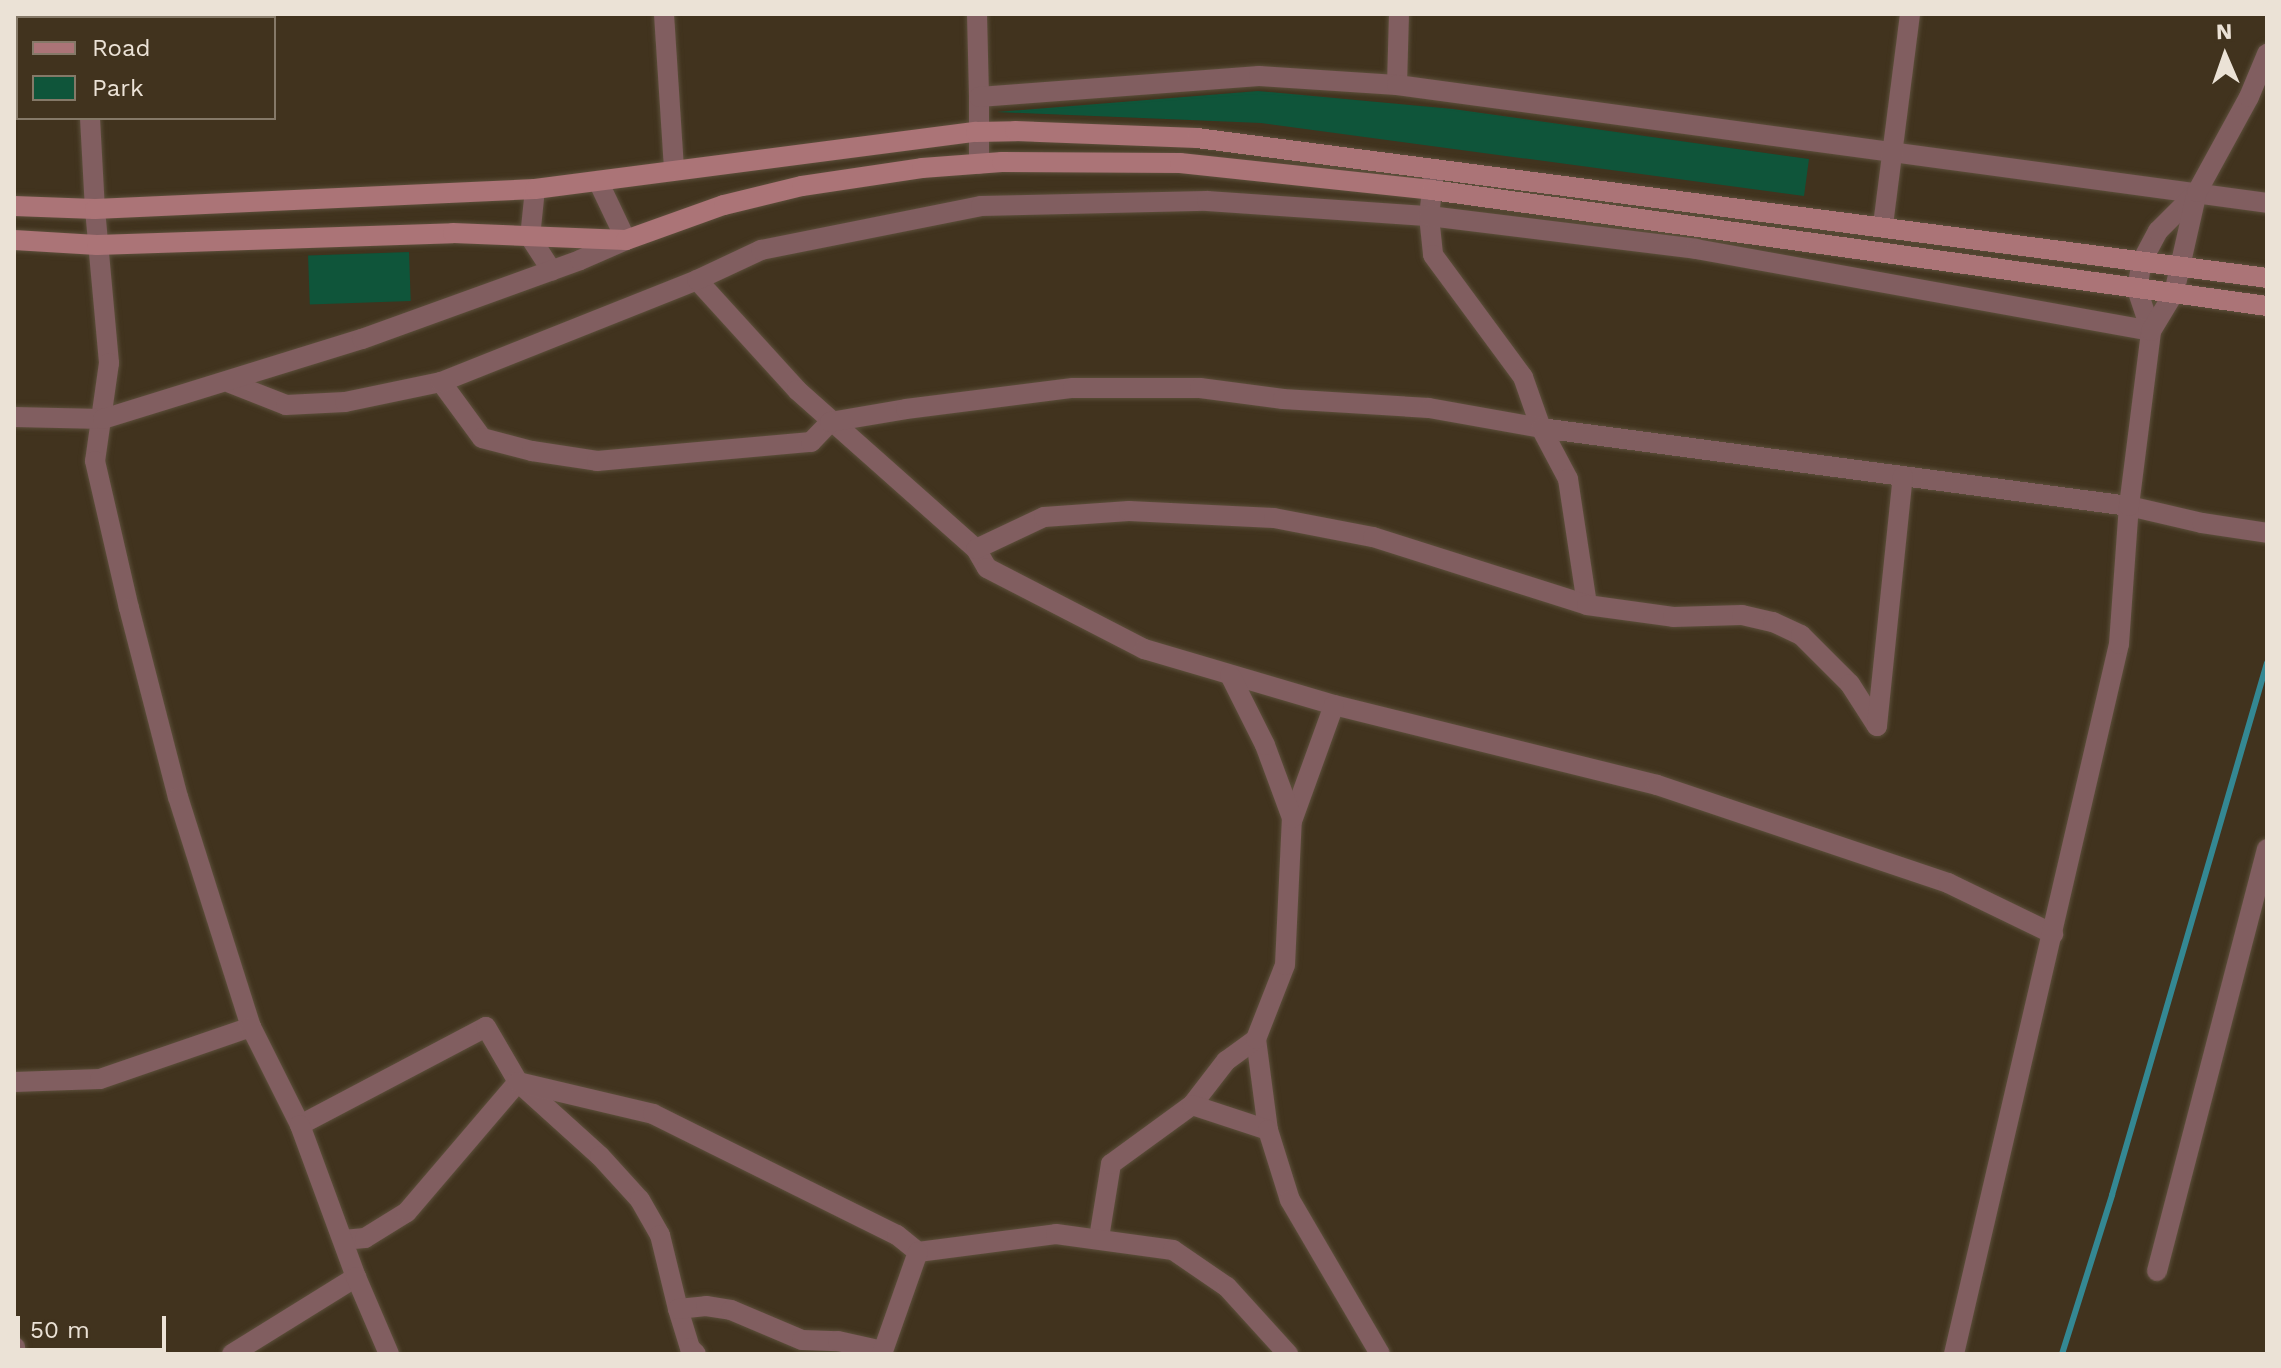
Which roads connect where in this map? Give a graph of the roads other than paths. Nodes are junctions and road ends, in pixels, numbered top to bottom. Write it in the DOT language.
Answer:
graph roads {
  1 [pos="664,14"];
  2 [pos="977,14"];
  3 [pos="1399,14"];
  4 [pos="1910,14"];
  5 [pos="2267,54"];
  6 [pos="1397,85"];
  7 [pos="979,97"];
  8 [pos="90,120"];
  9 [pos="976,132"];
  10 [pos="1894,151"];
  11 [pos="979,164"];
  12 [pos="1434,166"];
  13 [pos="674,169"];
  14 [pos="598,181"];
  15 [pos="535,189"];
  16 [pos="1432,190"];
  17 [pos="2197,192"];
  18 [pos="2267,203"];
  19 [pos="14,206"];
  20 [pos="95,209"];
  21 [pos="1429,216"];
  22 [pos="1883,225"];
  23 [pos="530,237"];
  24 [pos="14,240"];
  25 [pos="626,240"];
  26 [pos="97,245"];
  27 [pos="2142,261"];
  28 [pos="2179,266"];
  29 [pos="552,271"];
  30 [pos="2267,278"];
  31 [pos="697,280"];
  32 [pos="2137,289"];
  33 [pos="2174,293"];
  34 [pos="2267,306"];
  35 [pos="2151,331"];
  36 [pos="441,382"];
  37 [pos="230,383"];
  38 [pos="14,417"];
  39 [pos="103,419"];
  40 [pos="830,422"];
  41 [pos="1541,428"];
  42 [pos="1903,476"];
  43 [pos="2129,506"];
  44 [pos="2267,533"];
  45 [pos="976,549"];
  46 [pos="1587,605"];
  47 [pos="1230,675"];
  48 [pos="1334,705"];
  49 [pos="1292,821"];
  50 [pos="2267,849"];
  51 [pos="2053,934"];
  52 [pos="251,1027"];
  53 [pos="1256,1039"];
  54 [pos="14,1082"];
  55 [pos="518,1082"];
  56 [pos="1192,1105"];
  57 [pos="300,1125"];
  58 [pos="1268,1130"];
  59 [pos="1099,1238"];
  60 [pos="343,1240"];
  61 [pos="918,1252"];
  62 [pos="2157,1271"];
  63 [pos="356,1277"];
  64 [pos="678,1309"];
  65 [pos="883,1353"];
  66 [pos="232,1354"];
  67 [pos="389,1354"];
  68 [pos="696,1354"];
  69 [pos="1288,1354"];
  70 [pos="1380,1354"];
  71 [pos="1954,1354"];
  1 -- 13 [label="street"];
  2 -- 7 [label="street"];
  3 -- 6 [label="street"];
  4 -- 10 [label="street"];
  5 -- 17 [label="street"];
  6 -- 7 [label="street"];
  6 -- 10 [label="street"];
  7 -- 9 [label="street"];
  8 -- 20 [label="street"];
  9 -- 11 [label="street"];
  9 -- 12 [label="main road"];
  9 -- 13 [label="main road"];
  10 -- 17 [label="street"];
  10 -- 22 [label="street"];
  11 -- 16 [label="main road"];
  11 -- 25 [label="main road"];
  12 -- 16 [label="street"];
  12 -- 22 [label="main road"];
  13 -- 14 [label="main road"];
  14 -- 15 [label="main road"];
  14 -- 25 [label="street"];
  15 -- 20 [label="main road"];
  15 -- 23 [label="street"];
  16 -- 21 [label="street"];
  16 -- 32 [label="main road"];
  17 -- 18 [label="street"];
  17 -- 27 [label="street"];
  17 -- 28 [label="street"];
  19 -- 20 [label="main road"];
  20 -- 26 [label="street"];
  21 -- 31 [label="street"];
  21 -- 35 [label="street"];
  21 -- 41 [label="street"];
  22 -- 27 [label="main road"];
  23 -- 25 [label="main road"];
  23 -- 26 [label="main road"];
  23 -- 29 [label="street"];
  24 -- 26 [label="main road"];
  25 -- 29 [label="street"];
  26 -- 39 [label="street"];
  27 -- 28 [label="main road"];
  27 -- 32 [label="street"];
  28 -- 30 [label="main road"];
  28 -- 33 [label="street"];
  29 -- 37 [label="street"];
  31 -- 36 [label="street"];
  31 -- 40 [label="street"];
  32 -- 33 [label="main road"];
  32 -- 35 [label="street"];
  33 -- 34 [label="main road"];
  33 -- 35 [label="street"];
  35 -- 43 [label="street"];
  36 -- 37 [label="street"];
  36 -- 40 [label="street"];
  37 -- 39 [label="street"];
  38 -- 39 [label="street"];
  39 -- 52 [label="street"];
  40 -- 41 [label="street"];
  40 -- 45 [label="street"];
  41 -- 42 [label="street"];
  41 -- 46 [label="street"];
  42 -- 43 [label="street"];
  42 -- 46 [label="street"];
  43 -- 44 [label="street"];
  43 -- 51 [label="street"];
  45 -- 46 [label="street"];
  45 -- 47 [label="street"];
  47 -- 48 [label="street"];
  47 -- 49 [label="street"];
  48 -- 49 [label="street"];
  48 -- 51 [label="street"];
  49 -- 53 [label="street"];
  50 -- 62 [label="street"];
  51 -- 71 [label="street"];
  52 -- 54 [label="street"];
  52 -- 57 [label="street"];
  53 -- 56 [label="street"];
  53 -- 58 [label="street"];
  55 -- 57 [label="street"];
  55 -- 60 [label="street"];
  55 -- 61 [label="street"];
  55 -- 64 [label="street"];
  56 -- 58 [label="street"];
  56 -- 59 [label="street"];
  57 -- 60 [label="street"];
  58 -- 70 [label="street"];
  59 -- 61 [label="street"];
  59 -- 69 [label="street"];
  60 -- 63 [label="street"];
  61 -- 65 [label="street"];
  63 -- 66 [label="street"];
  63 -- 67 [label="street"];
  64 -- 65 [label="street"];
  64 -- 68 [label="street"];
}
